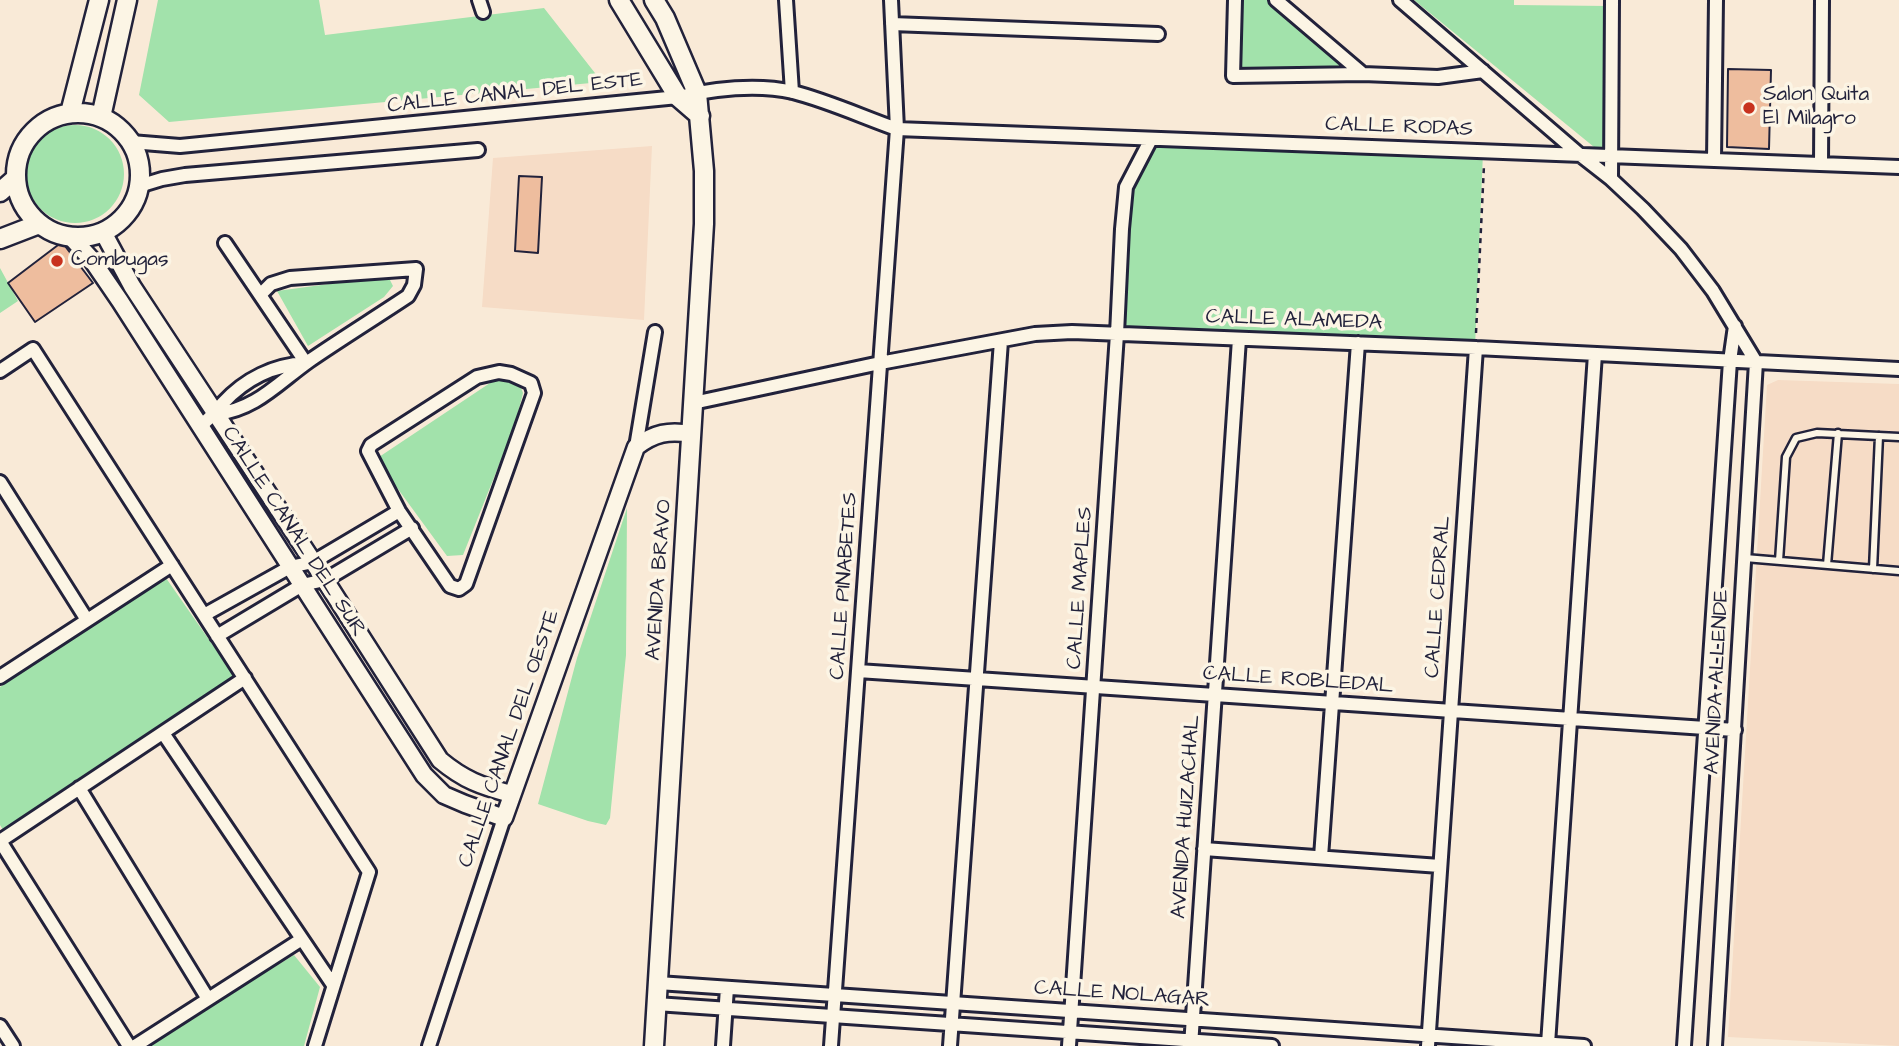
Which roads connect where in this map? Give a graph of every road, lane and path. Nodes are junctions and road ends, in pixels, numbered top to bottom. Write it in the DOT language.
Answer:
graph roads {
  1 [pos="99,0"];
  2 [pos="127,0"];
  3 [pos="619,0"];
  4 [pos="654,0"];
  5 [pos="786,0"];
  6 [pos="891,0"];
  7 [pos="1235,0"];
  8 [pos="1276,0"];
  9 [pos="1400,0"];
  10 [pos="1612,0"];
  11 [pos="1716,0"];
  12 [pos="1822,0"];
  13 [pos="892,24"];
  14 [pos="1158,33"];
  15 [pos="1483,71"];
  16 [pos="1363,74"];
  17 [pos="792,92"];
  18 [pos="697,93"];
  19 [pos="678,97"];
  20 [pos="70,113"];
  21 [pos="700,116"];
  22 [pos="101,117"];
  23 [pos="897,129"];
  24 [pos="1151,139"];
  25 [pos="131,142"];
  26 [pos="478,150"];
  27 [pos="1484,151"];
  28 [pos="1579,154"];
  29 [pos="1611,156"];
  30 [pos="1714,160"];
  31 [pos="1821,164"];
  32 [pos="1899,167"];
  33 [pos="16,178"];
  34 [pos="1611,179"];
  35 [pos="139,186"];
  36 [pos="0,192"];
  37 [pos="38,223"];
  38 [pos="103,232"];
  39 [pos="71,237"];
  40 [pos="0,239"];
  41 [pos="225,243"];
  42 [pos="260,295"];
  43 [pos="1735,326"];
  44 [pos="655,332"];
  45 [pos="1118,334"];
  46 [pos="1239,339"];
  47 [pos="1001,341"];
  48 [pos="1358,343"];
  49 [pos="1476,348"];
  50 [pos="1595,354"];
  51 [pos="1730,361"];
  52 [pos="1756,362"];
  53 [pos="306,363"];
  54 [pos="880,363"];
  55 [pos="1899,369"];
  56 [pos="0,371"];
  57 [pos="693,403"];
  58 [pos="216,414"];
  59 [pos="200,426"];
  60 [pos="1838,433"];
  61 [pos="691,434"];
  62 [pos="1880,436"];
  63 [pos="1899,438"];
  64 [pos="636,447"];
  65 [pos="0,482"];
  66 [pos="399,511"];
  67 [pos="412,528"];
  68 [pos="1745,558"];
  69 [pos="1779,561"];
  70 [pos="313,562"];
  71 [pos="172,565"];
  72 [pos="1827,565"];
  73 [pos="290,566"];
  74 [pos="1873,569"];
  75 [pos="1899,572"];
  76 [pos="325,580"];
  77 [pos="302,585"];
  78 [pos="204,615"];
  79 [pos="88,620"];
  80 [pos="217,636"];
  81 [pos="858,671"];
  82 [pos="2,672"];
  83 [pos="245,678"];
  84 [pos="976,679"];
  85 [pos="1094,687"];
  86 [pos="1215,695"];
  87 [pos="1332,703"];
  88 [pos="1451,711"];
  89 [pos="1570,719"];
  90 [pos="1706,728"];
  91 [pos="1735,730"];
  92 [pos="163,733"];
  93 [pos="79,788"];
  94 [pos="511,794"];
  95 [pos="504,818"];
  96 [pos="0,841"];
  97 [pos="1204,849"];
  98 [pos="1321,857"];
  99 [pos="1440,866"];
  100 [pos="302,939"];
  101 [pos="658,983"];
  102 [pos="332,985"];
  103 [pos="727,988"];
  104 [pos="835,995"];
  105 [pos="208,999"];
  106 [pos="953,1003"];
  107 [pos="656,1004"];
  108 [pos="725,1009"];
  109 [pos="1072,1011"];
  110 [pos="834,1016"];
  111 [pos="1193,1019"];
  112 [pos="952,1024"];
  113 [pos="0,1026"];
  114 [pos="1070,1032"];
  115 [pos="1428,1041"];
  116 [pos="1191,1043"];
  117 [pos="1548,1044"];
  118 [pos="13,1046"];
  119 [pos="130,1046"];
  120 [pos="135,1046"];
  121 [pos="315,1046"];
  122 [pos="429,1046"];
  123 [pos="654,1046"];
  124 [pos="723,1046"];
  125 [pos="831,1046"];
  126 [pos="950,1046"];
  127 [pos="1069,1046"];
  128 [pos="1272,1046"];
  129 [pos="1584,1046"];
  130 [pos="1684,1046"];
  131 [pos="1715,1046"];
  1 -- 20 [label="main road"];
  2 -- 22 [label="main road"];
  3 -- 19 [label="main road"];
  4 -- 18 [label="main road, AVENIDA BRAVO"];
  5 -- 17 [label="street"];
  6 -- 13 [label="street, CALLE PINABETES"];
  7 -- 16 [label="street"];
  8 -- 16 [label="street"];
  9 -- 15 [label="street"];
  10 -- 29 [label="street"];
  11 -- 30 [label="street"];
  12 -- 31 [label="street"];
  13 -- 14 [label="street"];
  13 -- 23 [label="street, CALLE PINABETES"];
  15 -- 16 [label="street"];
  15 -- 28 [label="street"];
  17 -- 18 [label="street, CALLE CANAL DEL ESTE"];
  17 -- 23 [label="street, CALLE CANAL DEL ESTE"];
  18 -- 19 [label="street, CALLE CANAL DEL ESTE"];
  18 -- 21 [label="main road, AVENIDA BRAVO"];
  19 -- 21 [label="main road"];
  19 -- 25 [label="street, CALLE CANAL DEL ESTE"];
  20 -- 22 [label="main road"];
  20 -- 33 [label="main road"];
  21 -- 57 [label="main road, AVENIDA BRAVO"];
  22 -- 25 [label="main road"];
  23 -- 24 [label="street, CALLE RODAS"];
  23 -- 54 [label="street, CALLE PINABETES"];
  24 -- 27 [label="street, CALLE RODAS"];
  24 -- 45 [label="street, CALLE MAPLES"];
  25 -- 35 [label="main road"];
  26 -- 35 [label="street"];
  27 -- 28 [label="street, CALLE RODAS"];
  27 -- 49 [label="path"];
  28 -- 29 [label="street, CALLE RODAS"];
  28 -- 34 [label="street"];
  29 -- 30 [label="street, CALLE RODAS"];
  29 -- 34 [label="street"];
  30 -- 31 [label="street, CALLE RODAS"];
  31 -- 32 [label="street, CALLE RODAS"];
  33 -- 36 [label="main road"];
  33 -- 37 [label="main road"];
  34 -- 43 [label="street"];
  35 -- 38 [label="main road"];
  37 -- 39 [label="main road"];
  37 -- 40 [label="main road"];
  38 -- 39 [label="main road"];
  38 -- 58 [label="street, CALLE CANAL DEL SUR"];
  39 -- 59 [label="street, CALLE CANAL DEL SUR"];
  41 -- 42 [label="street"];
  42 -- 53 [label="street"];
  42 -- 53 [label="street"];
  43 -- 51 [label="street, AVENIDA ALLENDE"];
  43 -- 52 [label="street"];
  44 -- 64 [label="street, CALLE CANAL DEL OESTE"];
  45 -- 46 [label="street, CALLE ALAMEDA"];
  45 -- 47 [label="street, CALLE ALAMEDA"];
  45 -- 85 [label="street, CALLE MAPLES"];
  46 -- 48 [label="street, CALLE ALAMEDA"];
  46 -- 86 [label="street, AVENIDA HUIZACHAL"];
  47 -- 54 [label="street, CALLE ALAMEDA"];
  47 -- 84 [label="street"];
  48 -- 49 [label="street, CALLE ALAMEDA"];
  48 -- 87 [label="street"];
  49 -- 50 [label="street, CALLE ALAMEDA"];
  49 -- 88 [label="street, CALLE CEDRAL"];
  50 -- 51 [label="street, CALLE ALAMEDA"];
  50 -- 89 [label="street"];
  51 -- 52 [label="street, CALLE ALAMEDA"];
  51 -- 90 [label="street, AVENIDA ALLENDE"];
  52 -- 55 [label="street, CALLE ALAMEDA"];
  52 -- 68 [label="street, AVENIDA ALLENDE"];
  53 -- 58 [label="street"];
  53 -- 58 [label="street"];
  54 -- 57 [label="street, CALLE ALAMEDA"];
  54 -- 81 [label="street, CALLE PINABETES"];
  56 -- 71 [label="street"];
  57 -- 61 [label="main road, AVENIDA BRAVO"];
  58 -- 59 [label="street"];
  58 -- 70 [label="street, CALLE CANAL DEL SUR"];
  59 -- 73 [label="street, CALLE CANAL DEL SUR"];
  60 -- 62 [label="lane"];
  60 -- 69 [label="lane"];
  60 -- 72 [label="lane"];
  61 -- 64 [label="street"];
  61 -- 101 [label="main road, AVENIDA BRAVO"];
  62 -- 63 [label="lane"];
  62 -- 74 [label="lane"];
  64 -- 94 [label="street, CALLE CANAL DEL OESTE"];
  65 -- 79 [label="street"];
  66 -- 67 [label="street"];
  66 -- 67 [label="street"];
  66 -- 70 [label="street"];
  67 -- 76 [label="street"];
  68 -- 69 [label="lane"];
  68 -- 91 [label="street, AVENIDA ALLENDE"];
  69 -- 72 [label="lane"];
  70 -- 73 [label="street"];
  70 -- 76 [label="street, CALLE CANAL DEL SUR"];
  71 -- 78 [label="street"];
  71 -- 79 [label="street"];
  72 -- 74 [label="lane"];
  73 -- 77 [label="street, CALLE CANAL DEL SUR"];
  73 -- 78 [label="street"];
  74 -- 75 [label="lane"];
  76 -- 77 [label="street"];
  76 -- 94 [label="street, CALLE CANAL DEL SUR"];
  77 -- 80 [label="street"];
  77 -- 95 [label="street, CALLE CANAL DEL SUR"];
  78 -- 80 [label="street"];
  79 -- 82 [label="street"];
  80 -- 83 [label="street"];
  81 -- 84 [label="street, CALLE ROBLEDAL"];
  81 -- 104 [label="street, CALLE PINABETES"];
  83 -- 92 [label="street"];
  83 -- 102 [label="street"];
  84 -- 85 [label="street, CALLE ROBLEDAL"];
  84 -- 106 [label="street"];
  85 -- 86 [label="street, CALLE ROBLEDAL"];
  85 -- 109 [label="street, CALLE MAPLES"];
  86 -- 87 [label="street, CALLE ROBLEDAL"];
  86 -- 97 [label="street, AVENIDA HUIZACHAL"];
  87 -- 88 [label="street, CALLE ROBLEDAL"];
  87 -- 98 [label="street"];
  88 -- 89 [label="street, CALLE ROBLEDAL"];
  88 -- 99 [label="street, CALLE CEDRAL"];
  89 -- 90 [label="street, CALLE ROBLEDAL"];
  89 -- 117 [label="street"];
  90 -- 91 [label="street, CALLE ROBLEDAL"];
  90 -- 130 [label="street, AVENIDA ALLENDE"];
  91 -- 131 [label="street, AVENIDA ALLENDE"];
  92 -- 93 [label="street"];
  92 -- 100 [label="street"];
  93 -- 96 [label="street"];
  93 -- 105 [label="street"];
  94 -- 95 [label="street, CALLE CANAL DEL OESTE"];
  95 -- 122 [label="street, CALLE CANAL DEL OESTE"];
  96 -- 119 [label="street"];
  97 -- 98 [label="street"];
  97 -- 111 [label="street, AVENIDA HUIZACHAL"];
  98 -- 99 [label="street"];
  99 -- 115 [label="street, CALLE CEDRAL"];
  100 -- 102 [label="street"];
  100 -- 105 [label="street"];
  101 -- 103 [label="street, CALLE NOLAGAR"];
  101 -- 107 [label="main road, AVENIDA BRAVO"];
  102 -- 121 [label="street"];
  103 -- 104 [label="street, CALLE NOLAGAR"];
  103 -- 108 [label="street"];
  104 -- 106 [label="street, CALLE NOLAGAR"];
  104 -- 110 [label="street, CALLE PINABETES"];
  105 -- 120 [label="street"];
  106 -- 109 [label="street, CALLE NOLAGAR"];
  106 -- 112 [label="street"];
  107 -- 108 [label="street, CALLE NOLAGAR"];
  107 -- 123 [label="main road, AVENIDA BRAVO"];
  108 -- 110 [label="street, CALLE NOLAGAR"];
  108 -- 124 [label="street"];
  109 -- 111 [label="street, CALLE NOLAGAR"];
  109 -- 114 [label="street, CALLE MAPLES"];
  110 -- 112 [label="street, CALLE NOLAGAR"];
  110 -- 125 [label="street, CALLE PINABETES"];
  111 -- 115 [label="street, CALLE NOLAGAR"];
  111 -- 116 [label="street, AVENIDA HUIZACHAL"];
  112 -- 114 [label="street, CALLE NOLAGAR"];
  112 -- 126 [label="street"];
  113 -- 118 [label="street"];
  114 -- 116 [label="street, CALLE NOLAGAR"];
  114 -- 127 [label="street, CALLE MAPLES"];
  115 -- 117 [label="street, CALLE NOLAGAR"];
  116 -- 128 [label="street, CALLE NOLAGAR"];
  117 -- 129 [label="street, CALLE NOLAGAR"];
}
